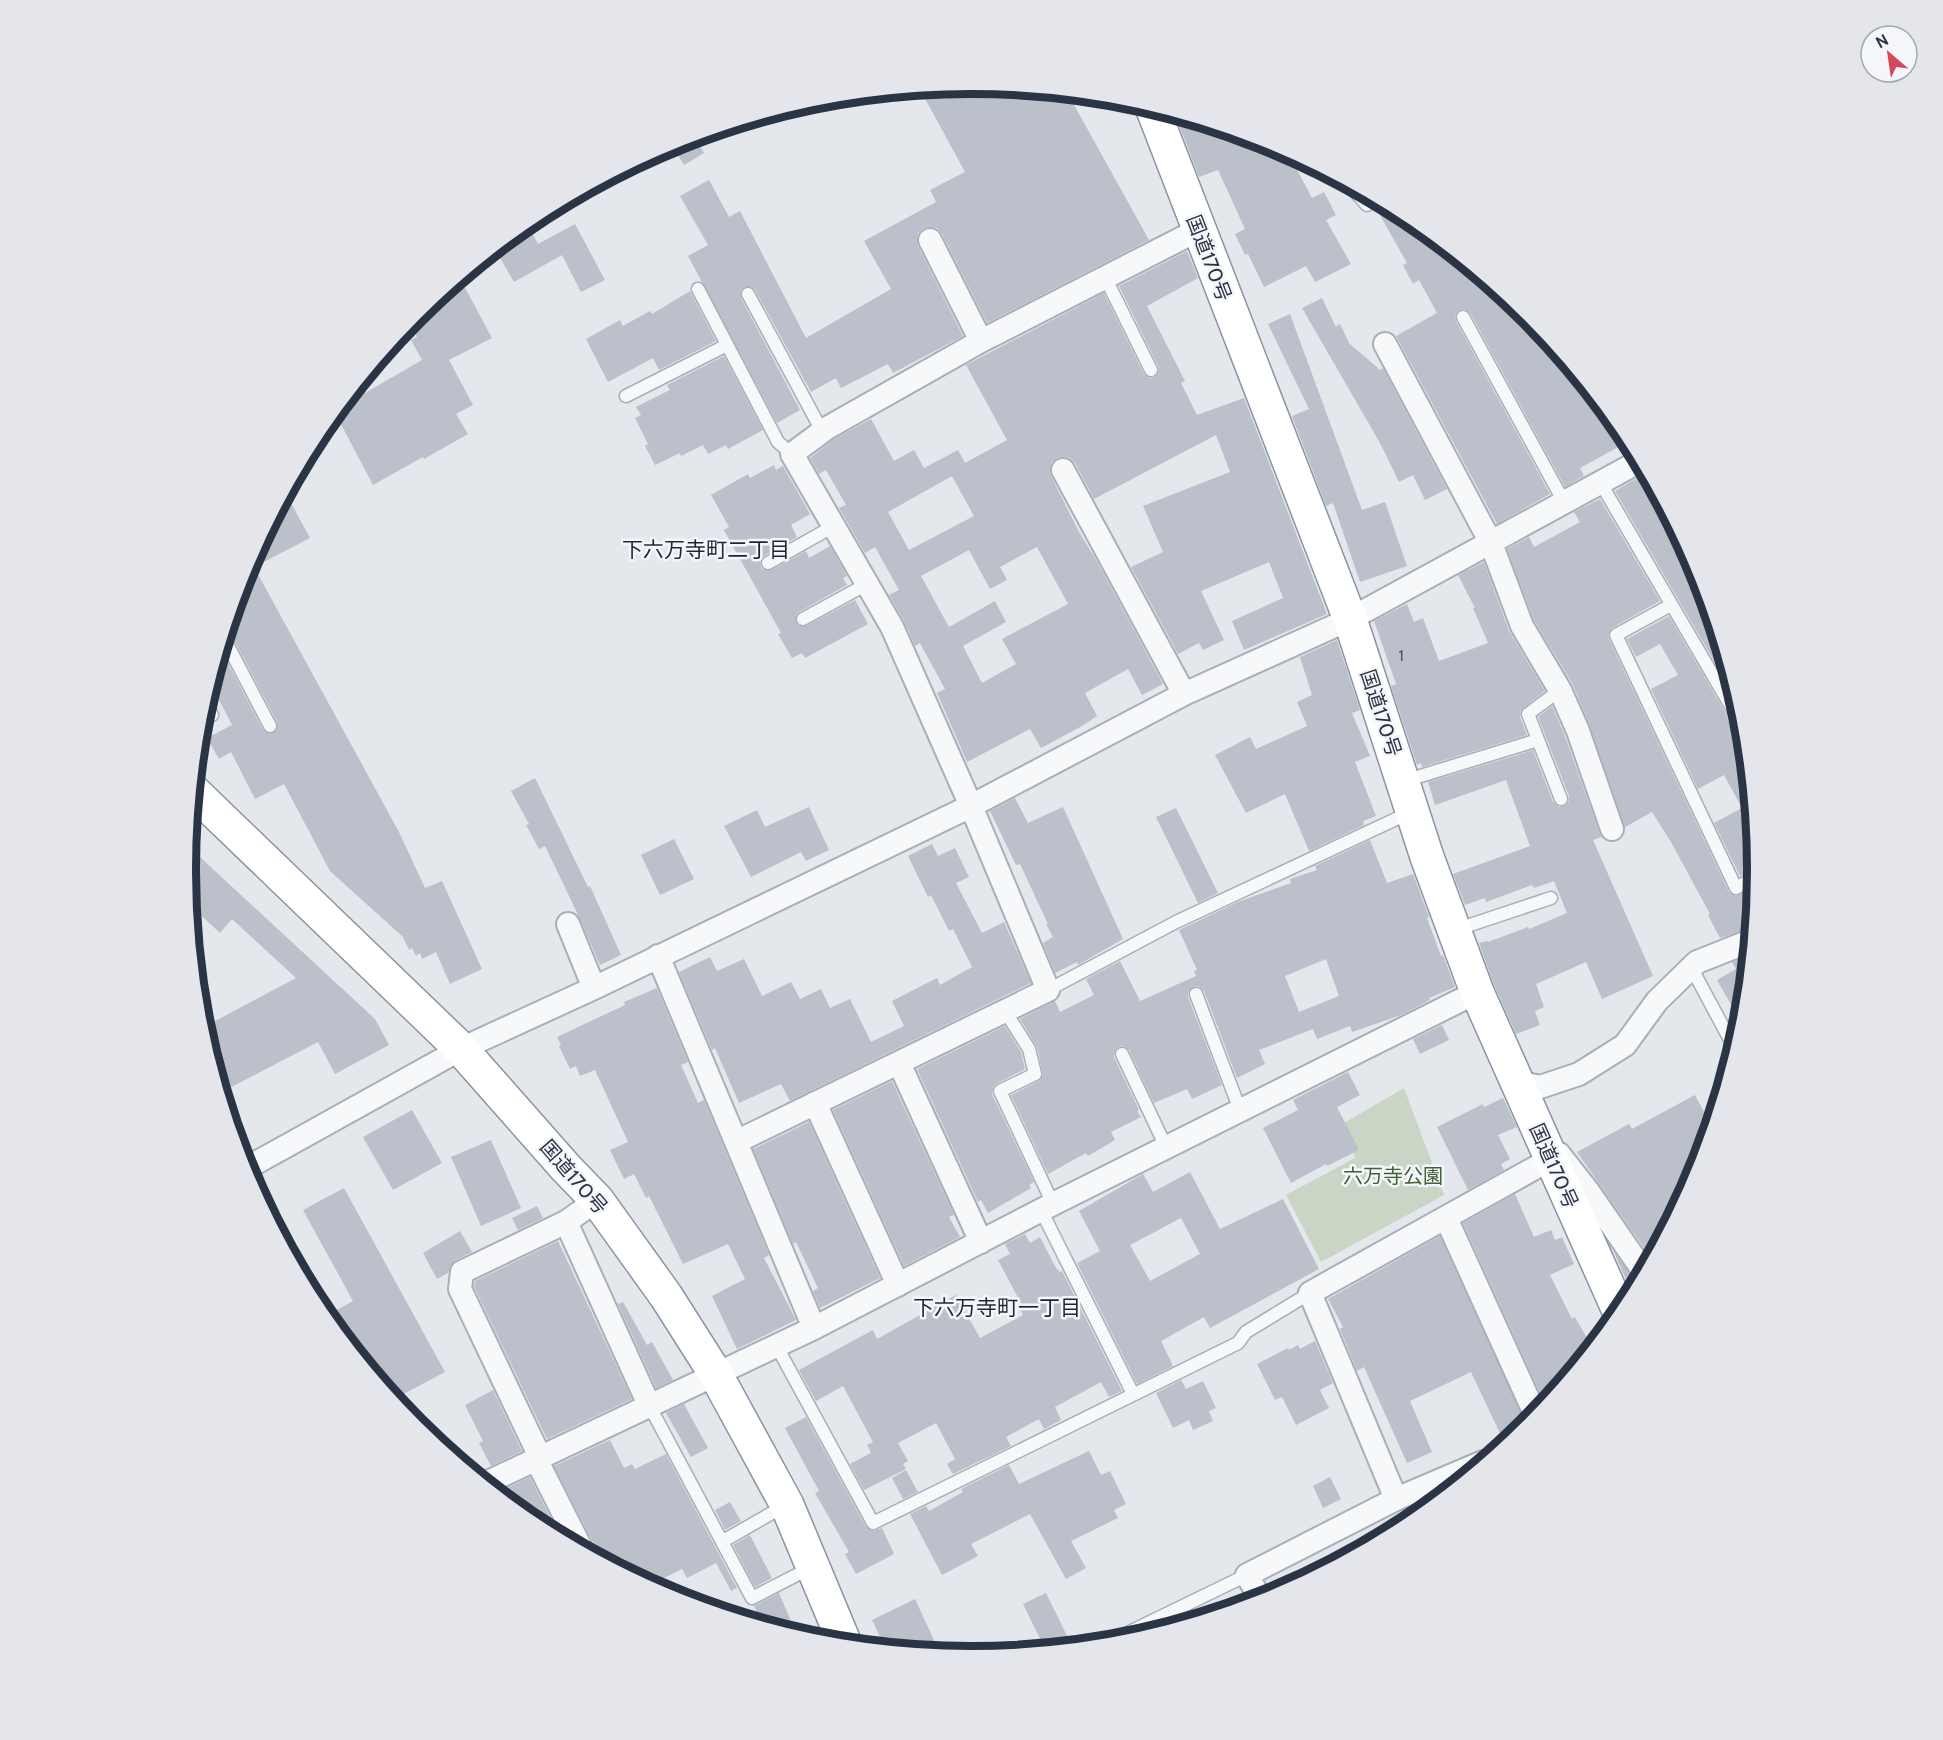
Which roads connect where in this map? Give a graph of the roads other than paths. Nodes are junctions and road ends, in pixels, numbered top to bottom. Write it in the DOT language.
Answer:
graph roads {
  1 [pos="1156,117"];
  2 [pos="1364,201"];
  3 [pos="1367,205"];
  4 [pos="1198,230"];
  5 [pos="930,240"];
  6 [pos="1105,278"];
  7 [pos="698,289"];
  8 [pos="748,294"];
  9 [pos="1463,317"];
  10 [pos="981,340"];
  11 [pos="1385,344"];
  12 [pos="727,345"];
  13 [pos="1151,370"];
  14 [pos="626,396"];
  15 [pos="822,431"];
  16 [pos="792,454"];
  17 [pos="1632,465"];
  18 [pos="1062,470"];
  19 [pos="1600,482"];
  20 [pos="1564,502"];
  21 [pos="834,526"];
  22 [pos="1491,543"];
  23 [pos="768,563"];
  24 [pos="867,584"];
  25 [pos="1671,605"];
  26 [pos="803,619"];
  27 [pos="1350,619"];
  28 [pos="229,647"];
  29 [pos="1560,690"];
  30 [pos="1184,694"];
  31 [pos="1728,701"];
  32 [pos="270,726"];
  33 [pos="1538,740"];
  34 [pos="1408,796"];
  35 [pos="200,798"];
  36 [pos="1560,799"];
  37 [pos="972,806"];
  38 [pos="1612,829"];
  39 [pos="1747,882"];
  40 [pos="1551,898"];
  41 [pos="568,924"];
  42 [pos="1454,930"];
  43 [pos="1743,944"];
  44 [pos="658,956"];
  45 [pos="1691,967"];
  46 [pos="594,988"];
  47 [pos="1048,990"];
  48 [pos="1477,992"];
  49 [pos="1196,994"];
  50 [pos="1005,1011"];
  51 [pos="1729,1037"];
  52 [pos="461,1049"];
  53 [pos="1122,1054"];
  54 [pos="899,1063"];
  55 [pos="1517,1082"];
  56 [pos="815,1103"];
  57 [pos="1240,1110"];
  58 [pos="1537,1128"];
  59 [pos="736,1142"];
  60 [pos="1166,1147"];
  61 [pos="1551,1159"];
  62 [pos="254,1164"];
  63 [pos="597,1200"];
  64 [pos="1047,1207"];
  65 [pos="1446,1218"];
  66 [pos="566,1222"];
  67 [pos="981,1242"];
  68 [pos="1639,1265"];
  69 [pos="898,1285"];
  70 [pos="1310,1293"];
  71 [pos="1615,1302"];
  72 [pos="814,1328"];
  73 [pos="776,1345"];
  74 [pos="715,1373"];
  75 [pos="1133,1394"];
  76 [pos="649,1405"];
  77 [pos="1531,1406"];
  78 [pos="538,1458"];
  79 [pos="1460,1472"];
  80 [pos="493,1480"];
  81 [pos="1396,1499"];
  82 [pos="787,1505"];
  83 [pos="576,1537"];
  84 [pos="723,1541"];
  85 [pos="813,1566"];
  86 [pos="1247,1575"];
  87 [pos="1256,1591"];
  88 [pos="1141,1627"];
  89 [pos="841,1634"];
  1 -- 4 [label="highway, 国道170号"];
  2 -- 3 [label="lane"];
  4 -- 6 [label="street"];
  4 -- 27 [label="highway, 国道170号"];
  5 -- 10 [label="street"];
  6 -- 10 [label="street"];
  6 -- 13 [label="lane"];
  7 -- 12 [label="lane"];
  8 -- 15 [label="lane"];
  9 -- 20 [label="lane"];
  10 -- 15 [label="street"];
  11 -- 22 [label="street"];
  12 -- 14 [label="lane"];
  12 -- 16 [label="lane"];
  15 -- 16 [label="street"];
  16 -- 21 [label="street"];
  17 -- 19 [label="street"];
  18 -- 30 [label="street"];
  19 -- 20 [label="street"];
  19 -- 25 [label="lane"];
  20 -- 22 [label="street"];
  21 -- 23 [label="lane"];
  21 -- 24 [label="street"];
  22 -- 27 [label="street"];
  22 -- 29 [label="street"];
  24 -- 26 [label="lane"];
  24 -- 37 [label="street"];
  25 -- 31 [label="lane"];
  25 -- 39 [label="lane"];
  27 -- 30 [label="street"];
  27 -- 34 [label="highway, 国道170号"];
  28 -- 32 [label="lane"];
  29 -- 33 [label="lane"];
  29 -- 38 [label="street"];
  30 -- 37 [label="street"];
  33 -- 34 [label="lane"];
  33 -- 36 [label="lane"];
  34 -- 42 [label="highway, 国道170号"];
  34 -- 47 [label="lane"];
  35 -- 52 [label="highway, 国道170号"];
  37 -- 44 [label="street"];
  37 -- 47 [label="street"];
  40 -- 42 [label="lane"];
  41 -- 46 [label="street"];
  42 -- 48 [label="highway, 国道170号"];
  43 -- 45 [label="street"];
  44 -- 46 [label="street"];
  44 -- 59 [label="street"];
  45 -- 51 [label="lane"];
  45 -- 55 [label="street"];
  46 -- 52 [label="street"];
  47 -- 50 [label="street"];
  48 -- 55 [label="highway, 国道170号"];
  48 -- 57 [label="street"];
  49 -- 57 [label="lane"];
  50 -- 54 [label="street"];
  50 -- 64 [label="lane"];
  52 -- 62 [label="street"];
  52 -- 63 [label="highway, 国道170号"];
  53 -- 60 [label="lane"];
  54 -- 56 [label="street"];
  54 -- 67 [label="street"];
  55 -- 58 [label="highway, 国道170号"];
  56 -- 59 [label="street"];
  56 -- 69 [label="street"];
  57 -- 60 [label="street"];
  58 -- 61 [label="highway, 国道170号"];
  58 -- 68 [label="street"];
  59 -- 72 [label="street"];
  60 -- 64 [label="street"];
  61 -- 65 [label="street"];
  61 -- 71 [label="highway, 国道170号"];
  63 -- 66 [label="street"];
  63 -- 74 [label="highway, 国道170号"];
  64 -- 67 [label="street"];
  64 -- 75 [label="lane"];
  65 -- 70 [label="street"];
  65 -- 77 [label="street"];
  66 -- 76 [label="street"];
  66 -- 78 [label="street"];
  67 -- 69 [label="street"];
  69 -- 72 [label="street"];
  70 -- 75 [label="lane"];
  70 -- 81 [label="street"];
  72 -- 73 [label="street"];
  73 -- 74 [label="street"];
  73 -- 75 [label="lane"];
  74 -- 76 [label="street"];
  74 -- 82 [label="highway, 国道170号"];
  76 -- 78 [label="street"];
  76 -- 84 [label="lane"];
  78 -- 80 [label="street"];
  78 -- 83 [label="street"];
  79 -- 81 [label="street"];
  81 -- 86 [label="street"];
  82 -- 84 [label="lane"];
  82 -- 85 [label="highway, 国道170号"];
  84 -- 85 [label="lane"];
  85 -- 89 [label="highway, 国道170号"];
  86 -- 87 [label="street"];
  86 -- 88 [label="lane"];
}
